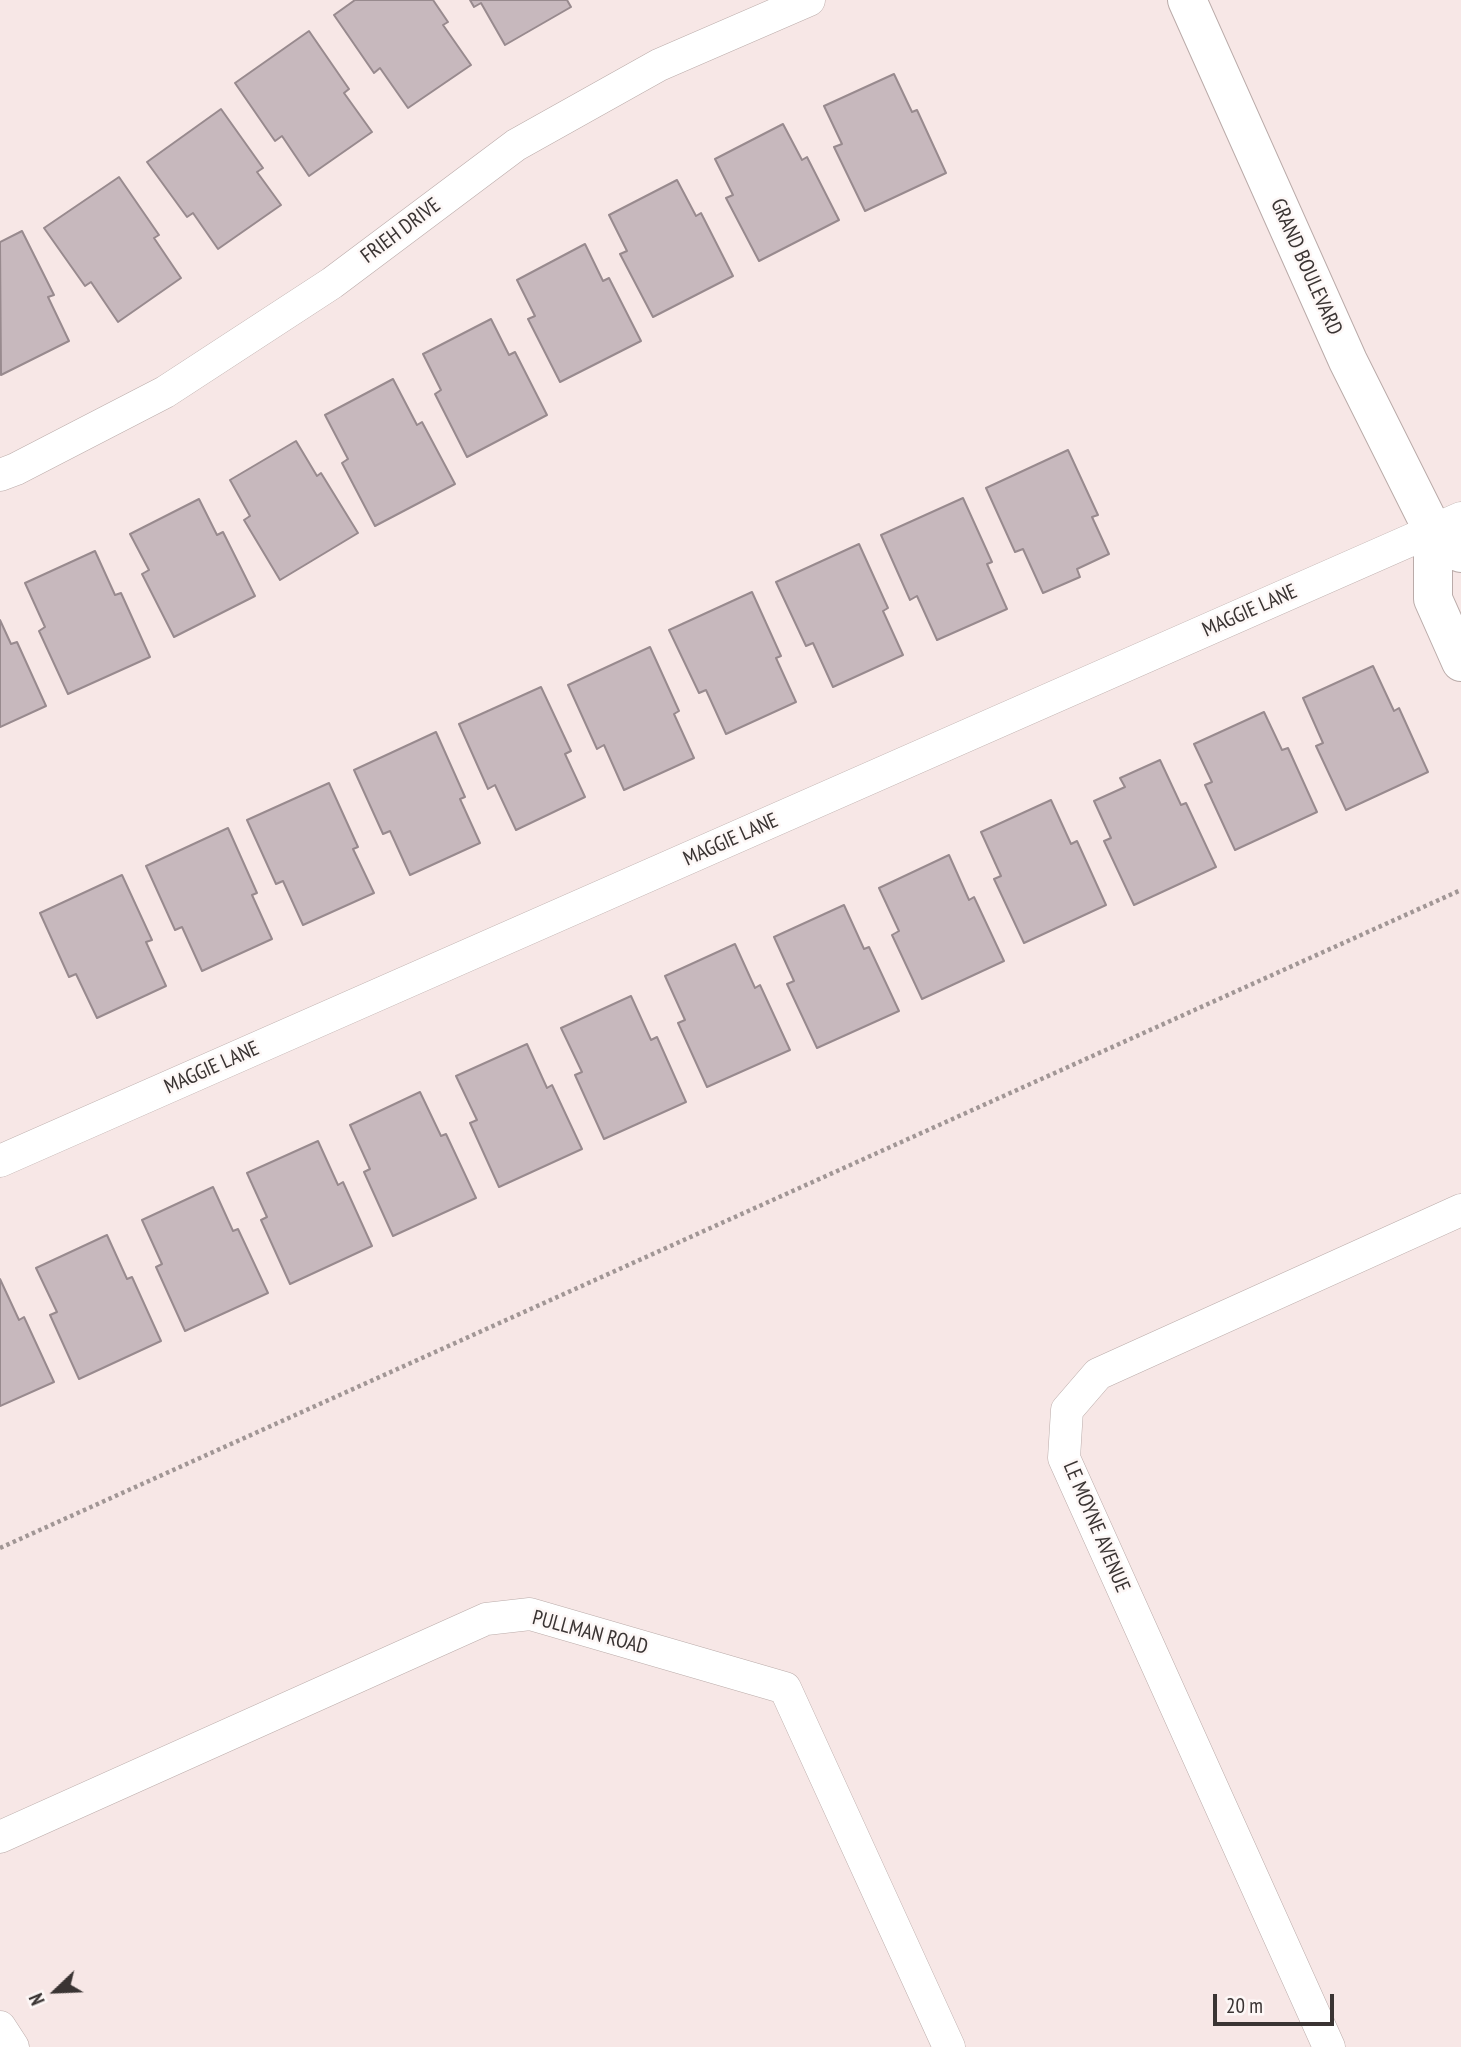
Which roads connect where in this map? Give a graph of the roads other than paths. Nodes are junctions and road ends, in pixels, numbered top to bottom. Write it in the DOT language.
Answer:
graph roads {
  1 [pos="809,0"];
  2 [pos="1187,0"];
  3 [pos="0,475"];
  4 [pos="1452,534"];
  5 [pos="1461,662"];
  6 [pos="0,1161"];
  7 [pos="1461,1210"];
  8 [pos="0,1837"];
  9 [pos="0,2027"];
  10 [pos="13,2047"];
  11 [pos="949,2047"];
  12 [pos="1329,2047"];
  1 -- 3 [label="street, FRIEH DRIVE"];
  2 -- 4 [label="street, GRAND BOULEVARD"];
  4 -- 5 [label="street, GRAND BOULEVARD"];
  4 -- 6 [label="street, MAGGIE LANE"];
  7 -- 12 [label="street, LE MOYNE AVENUE"];
  8 -- 11 [label="street, PULLMAN ROAD"];
  9 -- 10 [label="street"];
}
